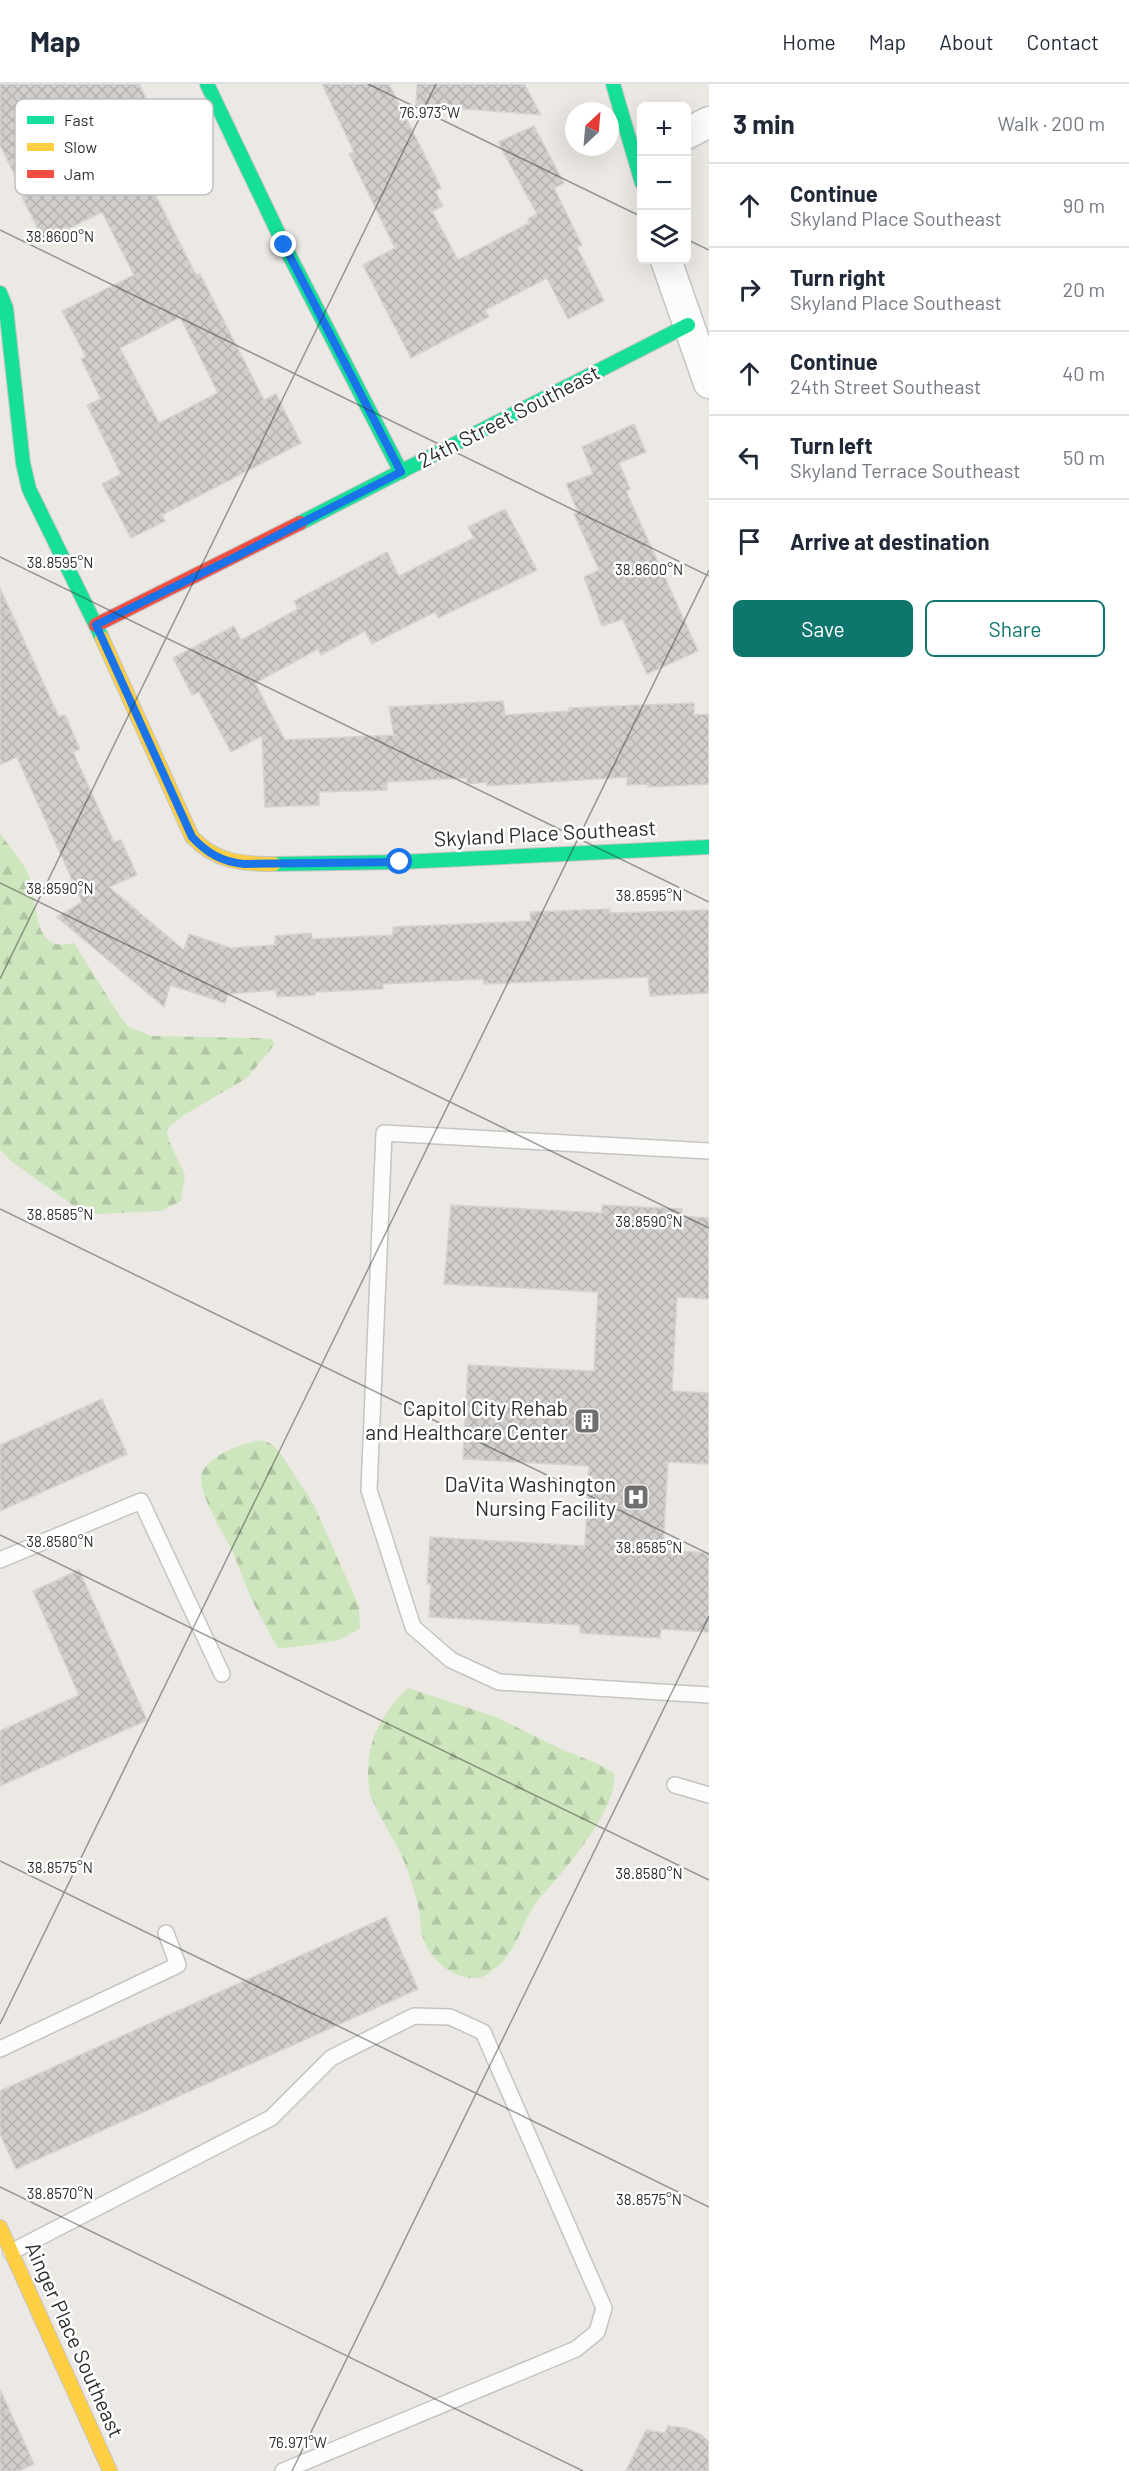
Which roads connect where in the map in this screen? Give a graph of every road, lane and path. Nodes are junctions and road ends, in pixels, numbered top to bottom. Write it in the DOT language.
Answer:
graph roads {
  1 [pos="207,84"];
  2 [pos="614,84"];
  3 [pos="709,122"];
  4 [pos="691,132"];
  5 [pos="637,159"];
  6 [pos="667,264"];
  7 [pos="0,293"];
  8 [pos="688,325"];
  9 [pos="709,383"];
  10 [pos="401,472"];
  11 [pos="96,625"];
  12 [pos="709,847"];
  13 [pos="709,1151"];
  14 [pos="0,1560"];
  15 [pos="222,1674"];
  16 [pos="709,1695"];
  17 [pos="675,1785"];
  18 [pos="709,1795"];
  19 [pos="166,1933"];
  20 [pos="0,2049"];
  21 [pos="4,2246"];
  22 [pos="110,2471"];
  23 [pos="283,2471"];
  1 -- 10 [label="street"];
  2 -- 5 [label="street"];
  3 -- 4 [label="street"];
  6 -- 8 [label="street"];
  7 -- 11 [label="street, Skyland Place Southeast"];
  8 -- 9 [label="street"];
  8 -- 10 [label="street, 24th Street Southeast"];
  10 -- 11 [label="street, 24th Street Southeast"];
  11 -- 12 [label="street, Skyland Place Southeast"];
  13 -- 16 [label="lane"];
  14 -- 15 [label="lane"];
  17 -- 18 [label="lane"];
  19 -- 20 [label="lane"];
  21 -- 22 [label="street, Ainger Place Southeast"];
  21 -- 23 [label="lane"];
}
